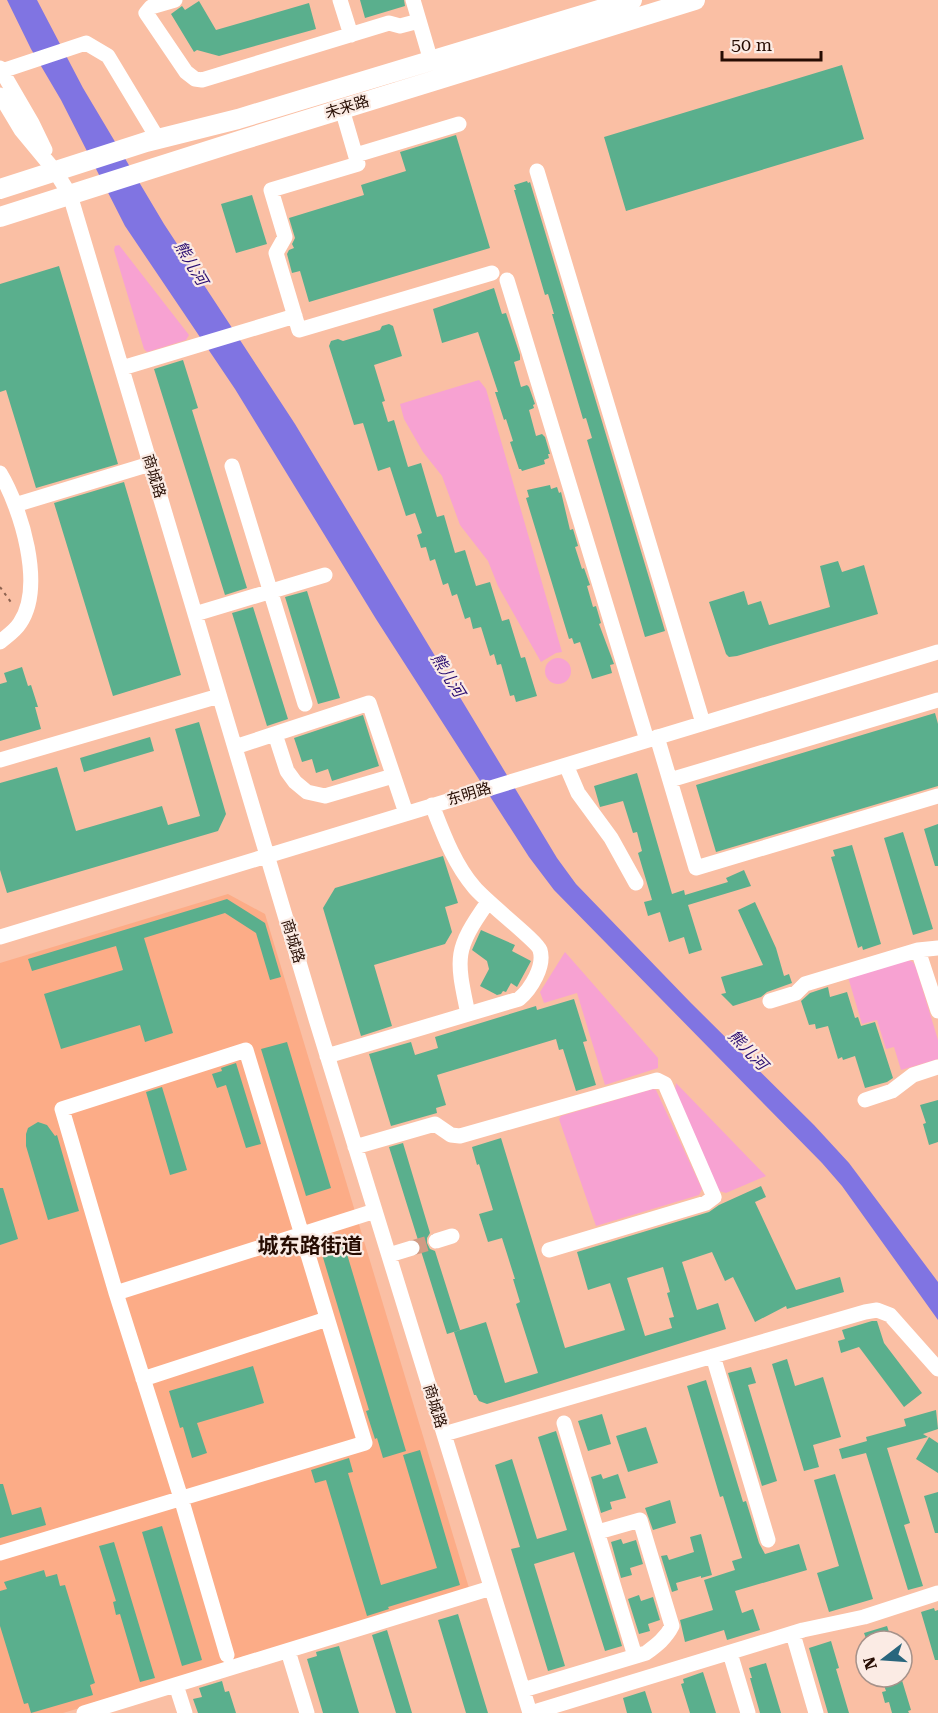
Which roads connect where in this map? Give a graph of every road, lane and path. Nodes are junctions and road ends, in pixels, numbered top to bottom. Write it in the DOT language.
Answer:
graph roads {
  1 [pos="175,0"];
  2 [pos="340,0"];
  3 [pos="413,0"];
  4 [pos="632,0"];
  5 [pos="695,0"];
  6 [pos="419,21"];
  7 [pos="351,35"];
  8 [pos="431,61"];
  9 [pos="1,70"];
  10 [pos="0,95"];
  11 [pos="342,109"];
  12 [pos="459,124"];
  13 [pos="152,141"];
  14 [pos="356,155"];
  15 [pos="55,171"];
  16 [pos="537,171"];
  17 [pos="0,189"];
  18 [pos="70,195"];
  19 [pos="0,217"];
  20 [pos="492,273"];
  21 [pos="507,280"];
  22 [pos="295,316"];
  23 [pos="122,368"];
  24 [pos="150,464"];
  25 [pos="232,466"];
  26 [pos="0,473"];
  27 [pos="15,505"];
  28 [pos="325,574"];
  29 [pos="0,587"];
  30 [pos="270,591"];
  31 [pos="13,605"];
  32 [pos="195,614"];
  33 [pos="0,642"];
  34 [pos="938,652"];
  35 [pos="219,696"];
  36 [pos="938,700"];
  37 [pos="305,704"];
  38 [pos="703,723"];
  39 [pos="275,734"];
  40 [pos="652,739"];
  41 [pos="235,747"];
  42 [pos="0,760"];
  43 [pos="566,765"];
  44 [pos="393,776"];
  45 [pos="670,780"];
  46 [pos="938,796"];
  47 [pos="432,805"];
  48 [pos="406,813"];
  49 [pos="267,855"];
  50 [pos="636,883"];
  51 [pos="488,902"];
  52 [pos="0,937"];
  53 [pos="938,948"];
  54 [pos="918,950"];
  55 [pos="770,1001"];
  56 [pos="938,1011"];
  57 [pos="468,1014"];
  58 [pos="327,1056"];
  59 [pos="938,1067"];
  60 [pos="865,1100"];
  61 [pos="355,1148"];
  62 [pos="375,1212"];
  63 [pos="302,1234"];
  64 [pos="452,1236"];
  65 [pos="436,1241"];
  66 [pos="412,1248"];
  67 [pos="549,1250"];
  68 [pos="389,1255"];
  69 [pos="116,1293"];
  70 [pos="327,1319"];
  71 [pos="713,1356"];
  72 [pos="938,1369"];
  73 [pos="143,1378"];
  74 [pos="564,1423"];
  75 [pos="444,1434"];
  76 [pos="181,1498"];
  77 [pos="598,1532"];
  78 [pos="768,1540"];
  79 [pos="0,1553"];
  80 [pos="491,1588"];
  81 [pos="938,1593"];
  82 [pos="792,1634"];
  83 [pos="288,1651"];
  84 [pos="730,1653"];
  85 [pos="228,1655"];
  86 [pos="635,1656"];
  87 [pos="176,1685"];
  88 [pos="523,1690"];
  89 [pos="84,1713"];
  90 [pos="185,1713"];
  91 [pos="307,1713"];
  92 [pos="531,1713"];
  93 [pos="748,1713"];
  94 [pos="816,1713"];
  1 -- 7 [label="street"];
  2 -- 7 [label="street"];
  3 -- 6 [label="street"];
  4 -- 8 [label="main road, 未来路"];
  5 -- 11 [label="main road, 未来路"];
  6 -- 7 [label="street"];
  6 -- 8 [label="street"];
  8 -- 13 [label="main road, 未来路"];
  9 -- 13 [label="street"];
  9 -- 15 [label="street"];
  10 -- 15 [label="street"];
  11 -- 14 [label="street"];
  11 -- 18 [label="main road, 未来路"];
  12 -- 14 [label="street"];
  13 -- 15 [label="main road, 未来路"];
  14 -- 22 [label="street"];
  15 -- 17 [label="main road, 未来路"];
  15 -- 18 [label="street, 商城路"];
  16 -- 38 [label="street"];
  18 -- 19 [label="main road, 未来路"];
  18 -- 23 [label="street, 商城路"];
  20 -- 22 [label="street"];
  21 -- 40 [label="street"];
  22 -- 23 [label="street"];
  23 -- 24 [label="street, 商城路"];
  24 -- 27 [label="street"];
  24 -- 32 [label="street, 商城路"];
  25 -- 30 [label="street"];
  26 -- 27 [label="street"];
  27 -- 33 [label="street"];
  28 -- 30 [label="street"];
  29 -- 31 [label="path"];
  30 -- 32 [label="street"];
  30 -- 37 [label="street"];
  32 -- 35 [label="street, 商城路"];
  34 -- 38 [label="street, 东明路"];
  35 -- 41 [label="street, 商城路"];
  35 -- 42 [label="street"];
  36 -- 45 [label="street"];
  38 -- 40 [label="street, 东明路"];
  39 -- 41 [label="street"];
  39 -- 44 [label="street"];
  39 -- 44 [label="street"];
  40 -- 43 [label="street, 东明路"];
  40 -- 45 [label="street"];
  41 -- 49 [label="street, 商城路"];
  43 -- 47 [label="street, 东明路"];
  43 -- 50 [label="street"];
  44 -- 48 [label="street"];
  45 -- 46 [label="street"];
  47 -- 48 [label="street, 东明路"];
  47 -- 51 [label="street"];
  48 -- 49 [label="street, 东明路"];
  49 -- 52 [label="street, 东明路"];
  49 -- 58 [label="street, 商城路"];
  51 -- 57 [label="street"];
  51 -- 57 [label="street"];
  53 -- 54 [label="street"];
  54 -- 55 [label="street"];
  54 -- 56 [label="street"];
  57 -- 58 [label="street"];
  58 -- 61 [label="street, 商城路"];
  59 -- 60 [label="street"];
  61 -- 62 [label="street, 商城路"];
  61 -- 67 [label="street"];
  62 -- 63 [label="street"];
  62 -- 68 [label="street, 商城路"];
  63 -- 69 [label="street"];
  63 -- 69 [label="street"];
  63 -- 70 [label="street"];
  64 -- 65 [label="street"];
  66 -- 68 [label="street"];
  68 -- 75 [label="street, 商城路"];
  69 -- 73 [label="street"];
  70 -- 73 [label="street"];
  70 -- 76 [label="street"];
  71 -- 72 [label="street"];
  71 -- 75 [label="street"];
  71 -- 78 [label="street"];
  73 -- 76 [label="street"];
  74 -- 77 [label="street"];
  75 -- 80 [label="street, 商城路"];
  76 -- 79 [label="street"];
  76 -- 85 [label="street"];
  77 -- 86 [label="street"];
  77 -- 86 [label="street"];
  80 -- 83 [label="street"];
  80 -- 88 [label="street, 商城路"];
  81 -- 82 [label="street"];
  82 -- 84 [label="street"];
  82 -- 94 [label="street"];
  83 -- 87 [label="street"];
  83 -- 91 [label="street"];
  84 -- 92 [label="street"];
  84 -- 93 [label="street"];
  86 -- 88 [label="street"];
  87 -- 89 [label="street"];
  87 -- 90 [label="street"];
  88 -- 92 [label="street, 商城路"];
}
